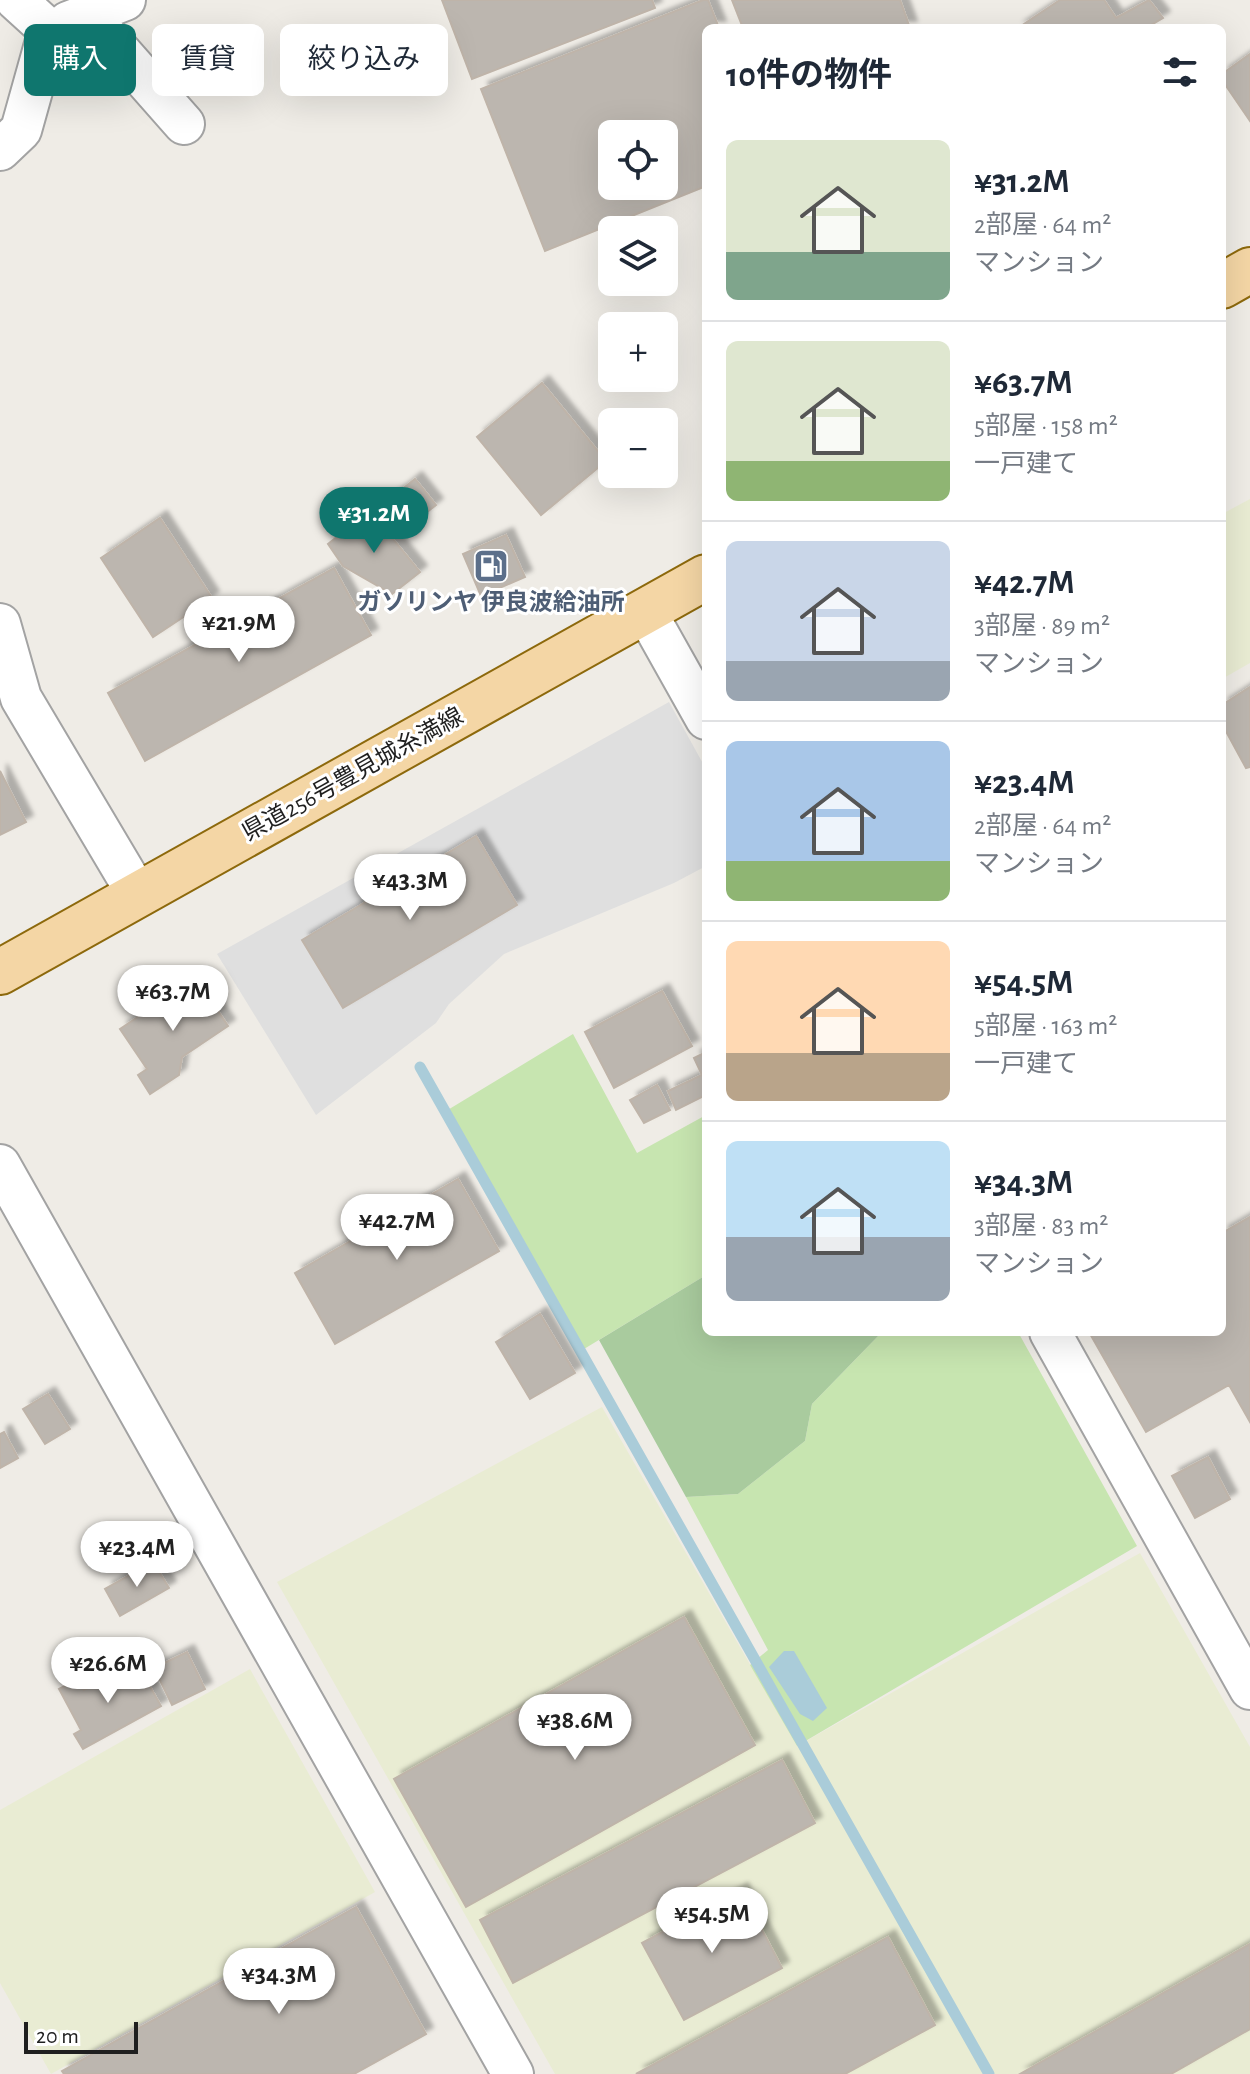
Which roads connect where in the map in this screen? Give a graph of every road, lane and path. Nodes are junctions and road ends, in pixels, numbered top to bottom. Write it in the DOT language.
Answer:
graph roads {
  1 [pos="16,0"];
  2 [pos="125,0"];
  3 [pos="89,7"];
  4 [pos="42,24"];
  5 [pos="59,24"];
  6 [pos="31,96"];
  7 [pos="184,124"];
  8 [pos="0,150"];
  9 [pos="1250,270"];
  10 [pos="1226,284"];
  11 [pos="702,579"];
  12 [pos="646,612"];
  13 [pos="0,624"];
  14 [pos="702,712"];
  15 [pos="138,895"];
  16 [pos="0,972"];
  17 [pos="0,1165"];
  18 [pos="1052,1336"];
  19 [pos="1250,1689"];
  20 [pos="513,2074"];
  1 -- 4 [label="street"];
  2 -- 3 [label="street"];
  3 -- 5 [label="street"];
  3 -- 7 [label="street"];
  6 -- 8 [label="street"];
  9 -- 10 [label="main road"];
  11 -- 12 [label="main road, 県道256号豊見城糸満線"];
  12 -- 14 [label="street"];
  12 -- 15 [label="main road, 県道256号豊見城糸満線"];
  13 -- 15 [label="street"];
  15 -- 16 [label="main road, 県道256号豊見城糸満線"];
  17 -- 20 [label="street"];
  18 -- 19 [label="street"];
}
